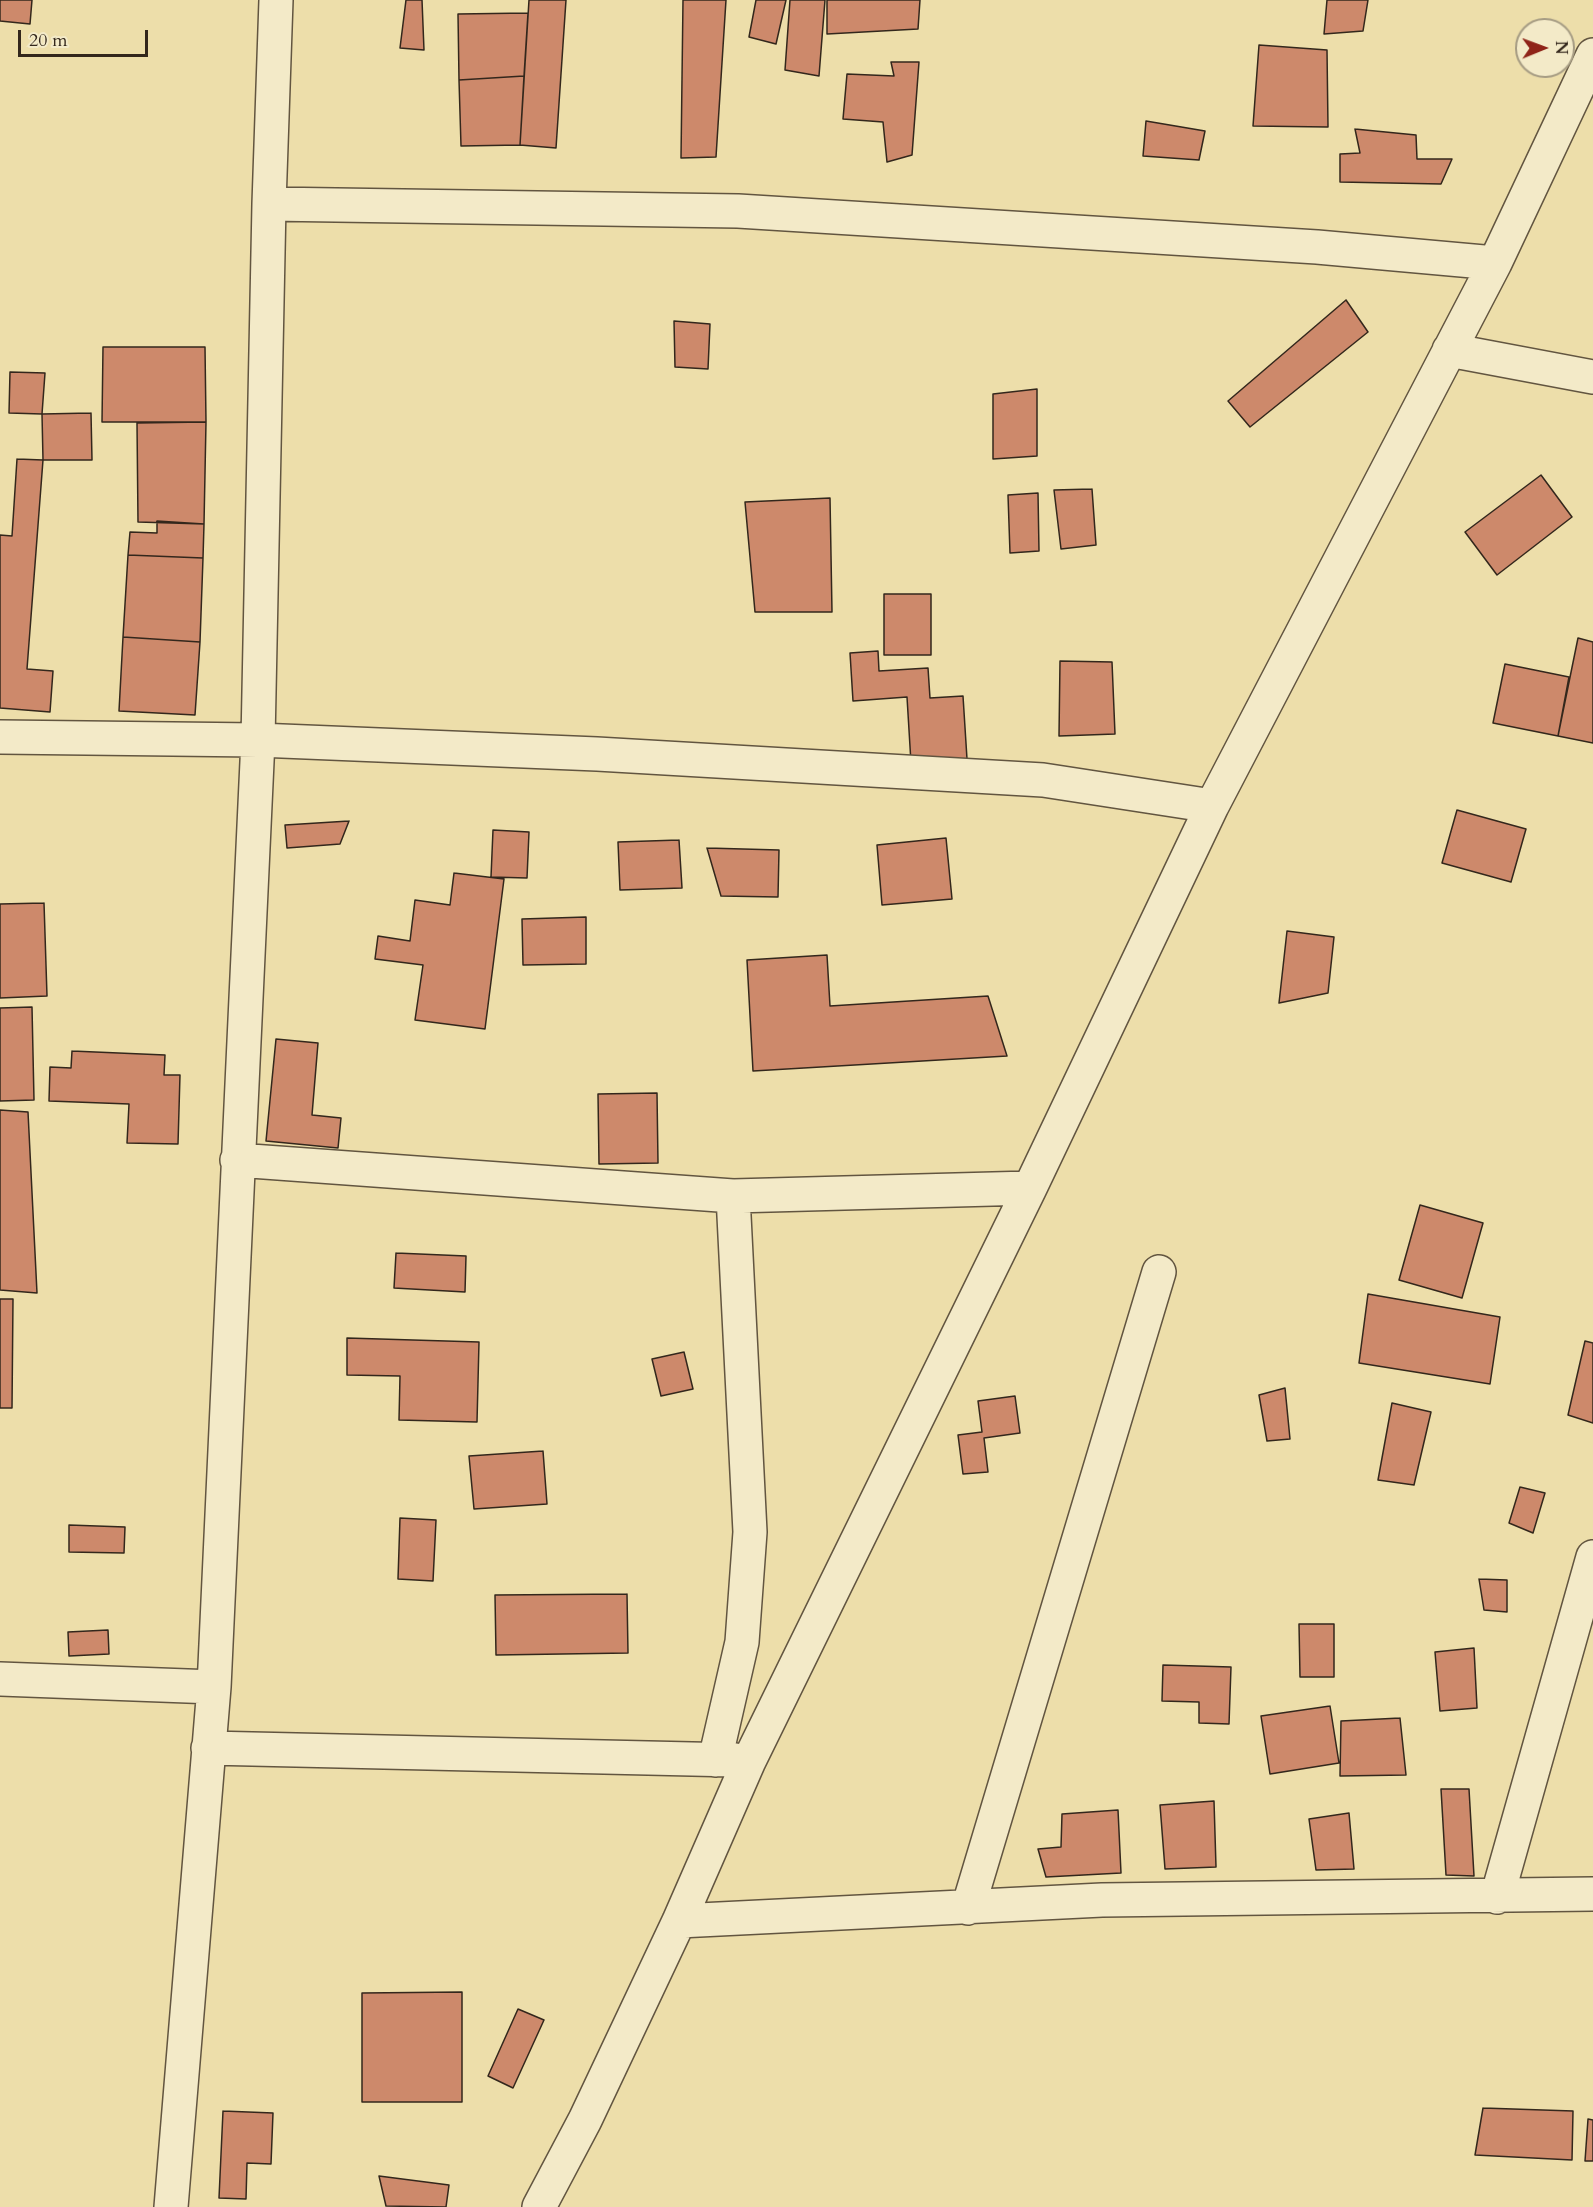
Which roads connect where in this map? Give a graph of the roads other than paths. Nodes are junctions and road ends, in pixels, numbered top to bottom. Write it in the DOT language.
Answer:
graph roads {
  1 [pos="276,0"];
  2 [pos="1593,55"];
  3 [pos="268,204"];
  4 [pos="1495,263"];
  5 [pos="1449,350"];
  6 [pos="1593,377"];
  7 [pos="0,737"];
  8 [pos="258,740"];
  9 [pos="1212,806"];
  10 [pos="237,1160"];
  11 [pos="1030,1188"];
  12 [pos="733,1196"];
  13 [pos="1159,1272"];
  14 [pos="1593,1557"];
  15 [pos="0,1679"];
  16 [pos="214,1686"];
  17 [pos="208,1748"];
  18 [pos="715,1760"];
  19 [pos="749,1761"];
  20 [pos="1593,1894"];
  21 [pos="1497,1897"];
  22 [pos="968,1908"];
  23 [pos="679,1921"];
  24 [pos="171,2207"];
  25 [pos="539,2207"];
  1 -- 3 [label="street"];
  2 -- 4 [label="street"];
  3 -- 4 [label="street"];
  3 -- 8 [label="street"];
  4 -- 5 [label="street"];
  5 -- 6 [label="street"];
  5 -- 9 [label="street"];
  7 -- 8 [label="street"];
  8 -- 9 [label="street"];
  8 -- 10 [label="street"];
  9 -- 11 [label="street"];
  10 -- 12 [label="street"];
  10 -- 16 [label="street"];
  11 -- 12 [label="street"];
  11 -- 19 [label="street"];
  12 -- 18 [label="street"];
  13 -- 22 [label="street"];
  14 -- 21 [label="street"];
  15 -- 16 [label="street"];
  16 -- 17 [label="street"];
  17 -- 18 [label="street"];
  17 -- 24 [label="street"];
  18 -- 19 [label="street"];
  19 -- 23 [label="street"];
  20 -- 21 [label="street"];
  21 -- 22 [label="street"];
  22 -- 23 [label="street"];
  23 -- 25 [label="street"];
}
